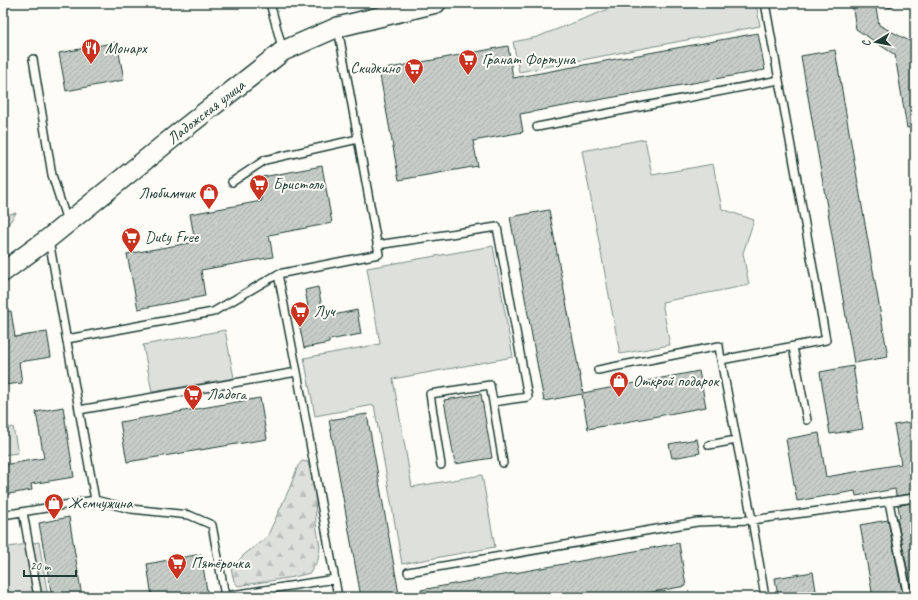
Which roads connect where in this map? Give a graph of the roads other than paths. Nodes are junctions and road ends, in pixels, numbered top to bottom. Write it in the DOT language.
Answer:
graph roads {
  1 [pos="270,3"];
  2 [pos="436,3"];
  3 [pos="765,3"];
  4 [pos="338,27"];
  5 [pos="283,51"];
  6 [pos="33,59"];
  7 [pos="779,80"];
  8 [pos="537,127"];
  9 [pos="358,139"];
  10 [pos="232,182"];
  11 [pos="68,223"];
  12 [pos="49,238"];
  13 [pos="377,245"];
  14 [pos="3,272"];
  15 [pos="278,274"];
  16 [pos="67,339"];
  17 [pos="793,347"];
  18 [pos="721,360"];
  19 [pos="598,370"];
  20 [pos="297,372"];
  21 [pos="493,402"];
  22 [pos="79,410"];
  23 [pos="807,420"];
  24 [pos="736,440"];
  25 [pos="709,445"];
  26 [pos="503,462"];
  27 [pos="440,465"];
  28 [pos="915,498"];
  29 [pos="95,500"];
  30 [pos="889,502"];
  31 [pos="23,512"];
  32 [pos="3,516"];
  33 [pos="752,520"];
  34 [pos="408,572"];
  35 [pos="335,579"];
  36 [pos="337,591"];
  37 [pos="38,597"];
  38 [pos="765,597"];
  39 [pos="908,597"];
  1 -- 5 [label="lane"];
  2 -- 4 [label="street, Ладожская улица"];
  3 -- 7 [label="lane"];
  4 -- 5 [label="street, Ладожская улица"];
  4 -- 9 [label="lane"];
  5 -- 11 [label="street, Ладожская улица"];
  6 -- 11 [label="lane"];
  7 -- 8 [label="lane"];
  7 -- 17 [label="lane"];
  9 -- 10 [label="lane"];
  9 -- 13 [label="lane"];
  11 -- 12 [label="street, Ладожская улица"];
  12 -- 14 [label="street, Ладожская улица"];
  12 -- 16 [label="lane"];
  13 -- 15 [label="lane"];
  13 -- 21 [label="lane"];
  15 -- 16 [label="lane"];
  15 -- 20 [label="lane"];
  16 -- 22 [label="lane"];
  17 -- 18 [label="lane"];
  17 -- 23 [label="lane"];
  18 -- 19 [label="lane"];
  18 -- 24 [label="lane"];
  20 -- 22 [label="lane"];
  20 -- 35 [label="lane"];
  21 -- 26 [label="lane"];
  21 -- 27 [label="lane"];
  22 -- 29 [label="lane"];
  24 -- 25 [label="lane"];
  24 -- 33 [label="lane"];
  28 -- 30 [label="lane"];
  29 -- 31 [label="lane"];
  29 -- 35 [label="lane"];
  30 -- 33 [label="lane"];
  30 -- 39 [label="lane"];
  31 -- 32 [label="lane"];
  31 -- 37 [label="lane"];
  33 -- 34 [label="lane"];
  33 -- 38 [label="lane"];
  35 -- 36 [label="lane"];
}
